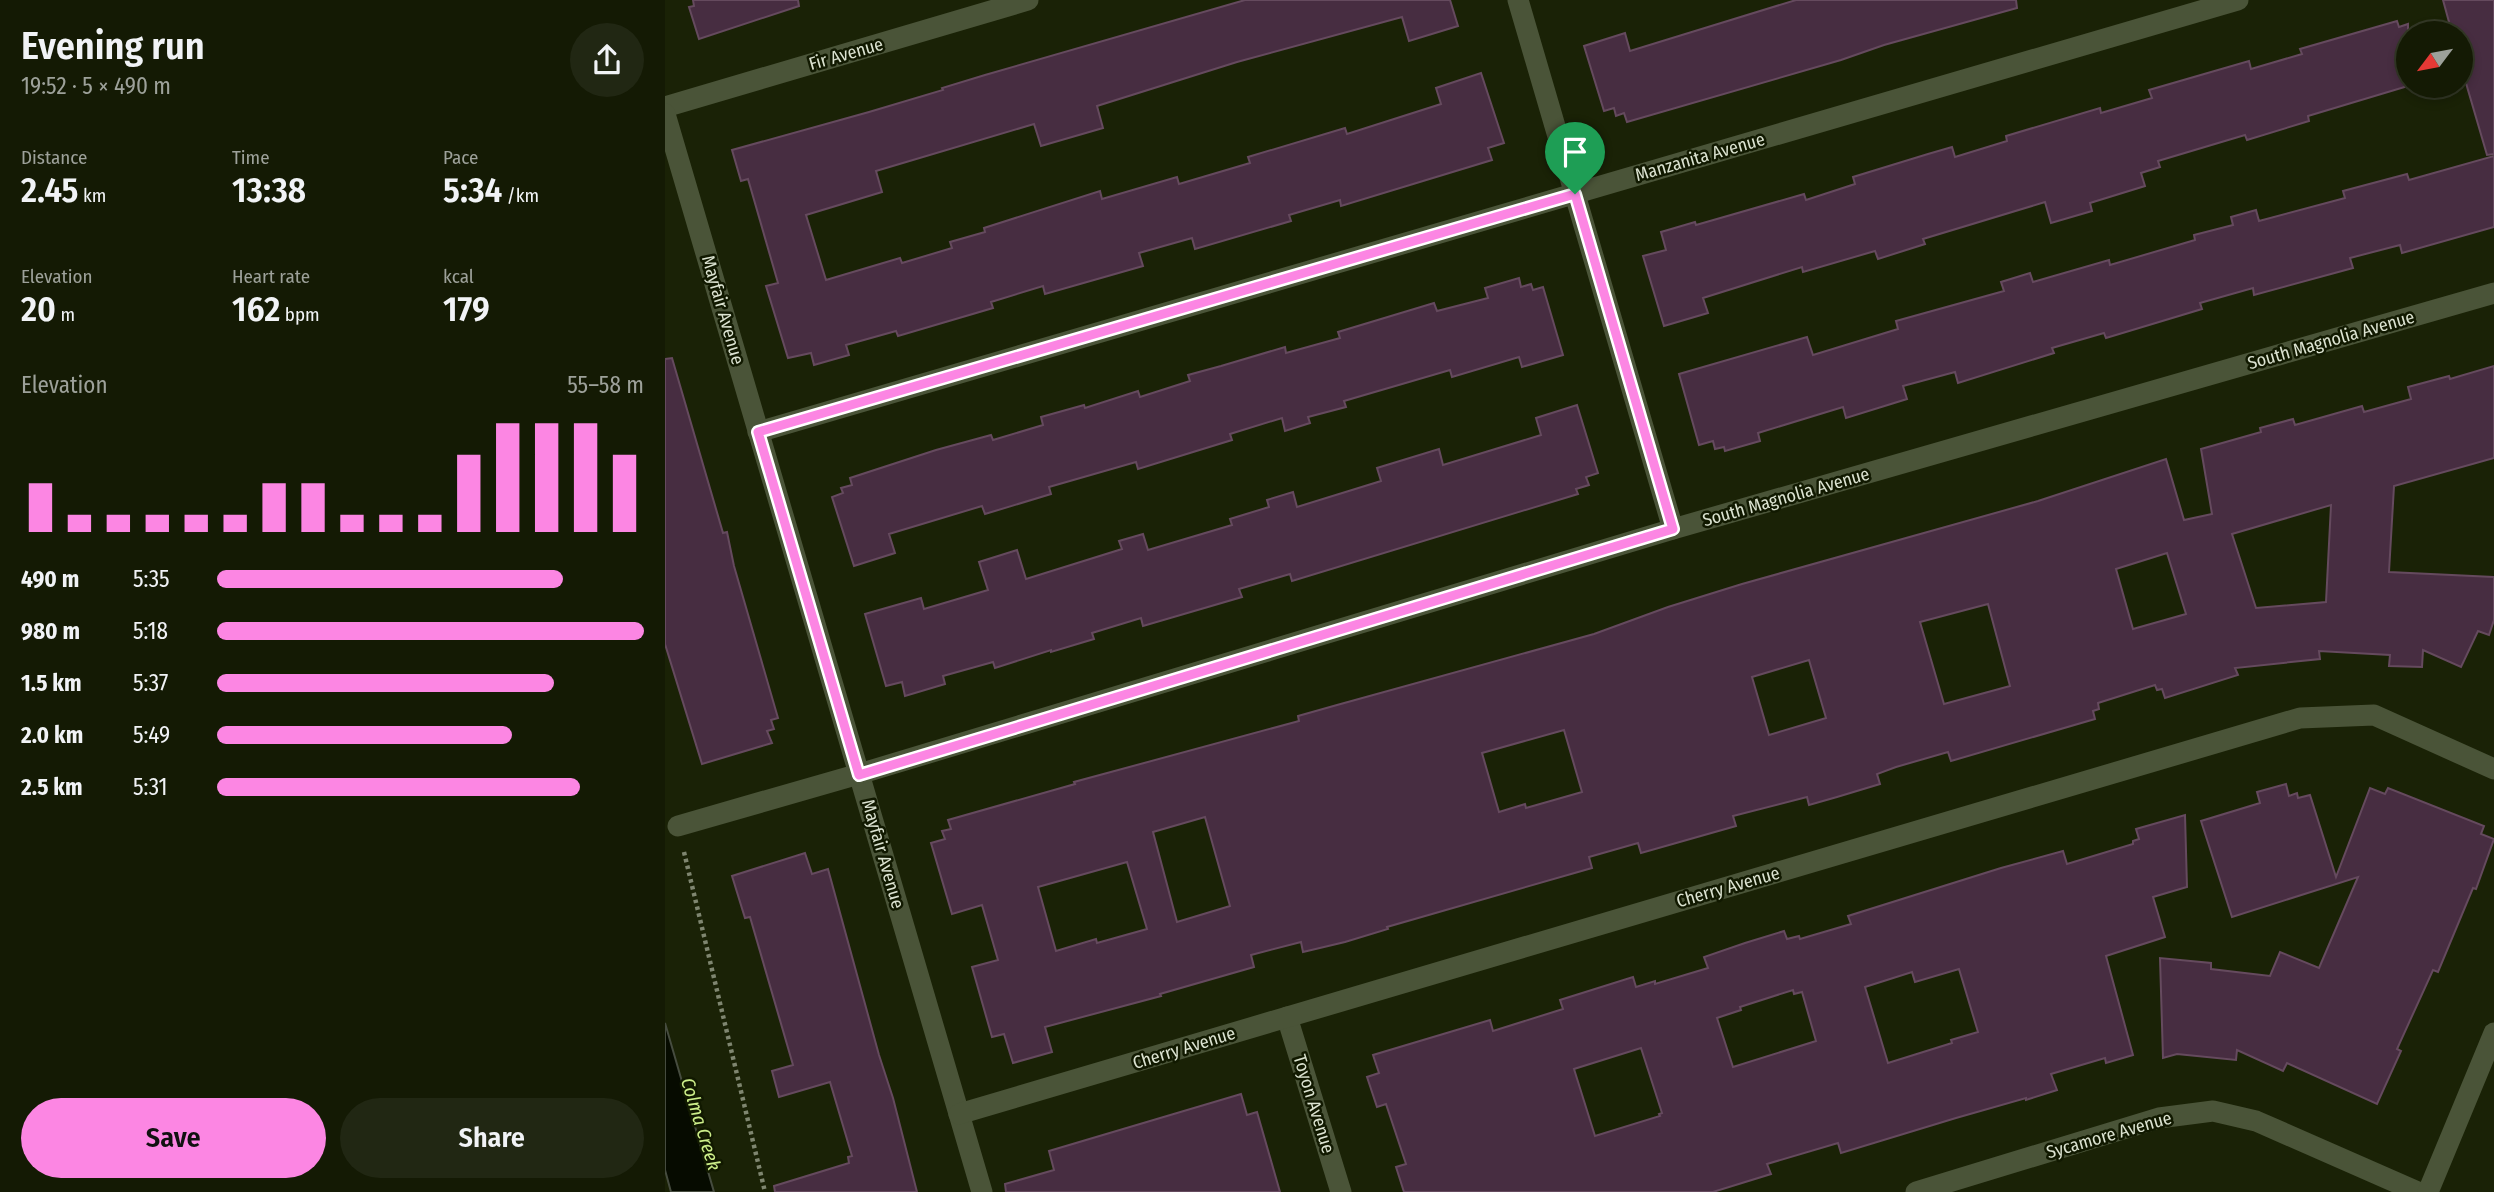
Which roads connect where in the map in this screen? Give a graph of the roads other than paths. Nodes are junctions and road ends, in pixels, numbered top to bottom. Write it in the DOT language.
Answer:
graph roads {
  1 [pos="1028,0"];
  2 [pos="1518,0"];
  3 [pos="2238,0"];
  4 [pos="665,107"];
  5 [pos="665,114"];
  6 [pos="1575,194"];
  7 [pos="2494,293"];
  8 [pos="758,432"];
  9 [pos="1673,529"];
  10 [pos="2494,769"];
  11 [pos="859,775"];
  12 [pos="678,826"];
  13 [pos="1287,1017"];
  14 [pos="2494,1033"];
  15 [pos="959,1114"];
  16 [pos="982,1192"];
  17 [pos="1341,1192"];
  18 [pos="1916,1192"];
  19 [pos="2418,1192"];
  20 [pos="2427,1192"];
  1 -- 4 [label="street, Fir Avenue"];
  2 -- 6 [label="street"];
  3 -- 6 [label="street, Manzanita Avenue"];
  5 -- 8 [label="street, Mayfair Avenue"];
  6 -- 8 [label="street, Manzanita Avenue"];
  6 -- 9 [label="street"];
  7 -- 9 [label="street, South Magnolia Avenue"];
  8 -- 11 [label="street, Mayfair Avenue"];
  9 -- 11 [label="street, South Magnolia Avenue"];
  10 -- 13 [label="street, Cherry Avenue"];
  11 -- 12 [label="street, South Magnolia Avenue"];
  11 -- 15 [label="street, Mayfair Avenue"];
  13 -- 15 [label="street, Cherry Avenue"];
  13 -- 17 [label="street, Toyon Avenue"];
  14 -- 20 [label="street"];
  15 -- 16 [label="street, Mayfair Avenue"];
  18 -- 19 [label="street, Sycamore Avenue"];
}
